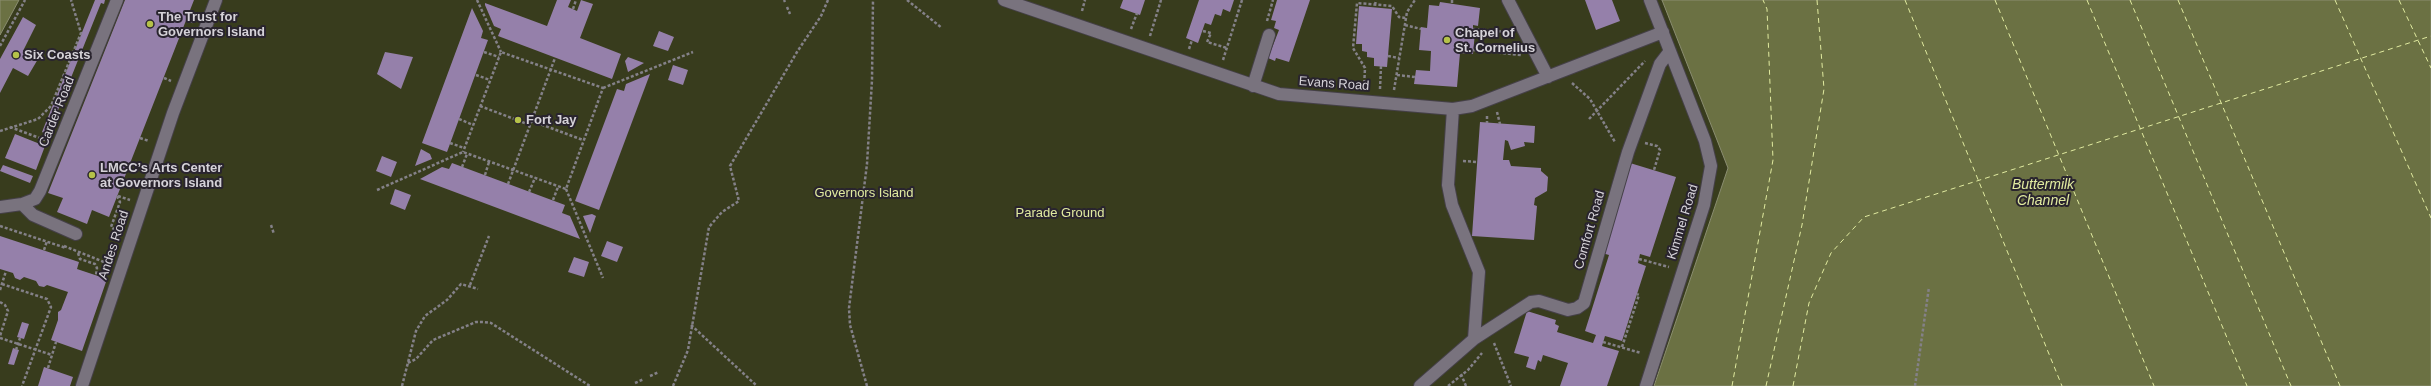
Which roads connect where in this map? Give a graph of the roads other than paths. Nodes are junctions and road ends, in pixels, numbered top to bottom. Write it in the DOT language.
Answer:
graph roads {
  1 [pos="117,0"];
  2 [pos="216,0"];
  3 [pos="1004,0"];
  4 [pos="1508,0"];
  5 [pos="1650,0"];
  6 [pos="1663,32"];
  7 [pos="1269,35"];
  8 [pos="1670,51"];
  9 [pos="1548,77"];
  10 [pos="1253,86"];
  11 [pos="1453,110"];
  12 [pos="22,204"];
  13 [pos="0,206"];
  14 [pos="76,234"];
  15 [pos="1474,340"];
  16 [pos="82,386"];
  17 [pos="1420,386"];
  18 [pos="1646,386"];
  1 -- 12 [label="street, Carder Road"];
  2 -- 16 [label="street, Andes Road"];
  3 -- 10 [label="street, Evans Road"];
  4 -- 9 [label="street"];
  5 -- 6 [label="street, Kimmel Road"];
  6 -- 8 [label="street, Kimmel Road"];
  6 -- 9 [label="street, Evans Road"];
  7 -- 10 [label="street"];
  8 -- 15 [label="street, Comfort Road"];
  8 -- 18 [label="street, Kimmel Road"];
  9 -- 11 [label="street, Evans Road"];
  10 -- 11 [label="street, Evans Road"];
  11 -- 15 [label="street"];
  12 -- 13 [label="street, Carder Road"];
  12 -- 14 [label="street"];
  15 -- 17 [label="street, Comfort Road"];
}
